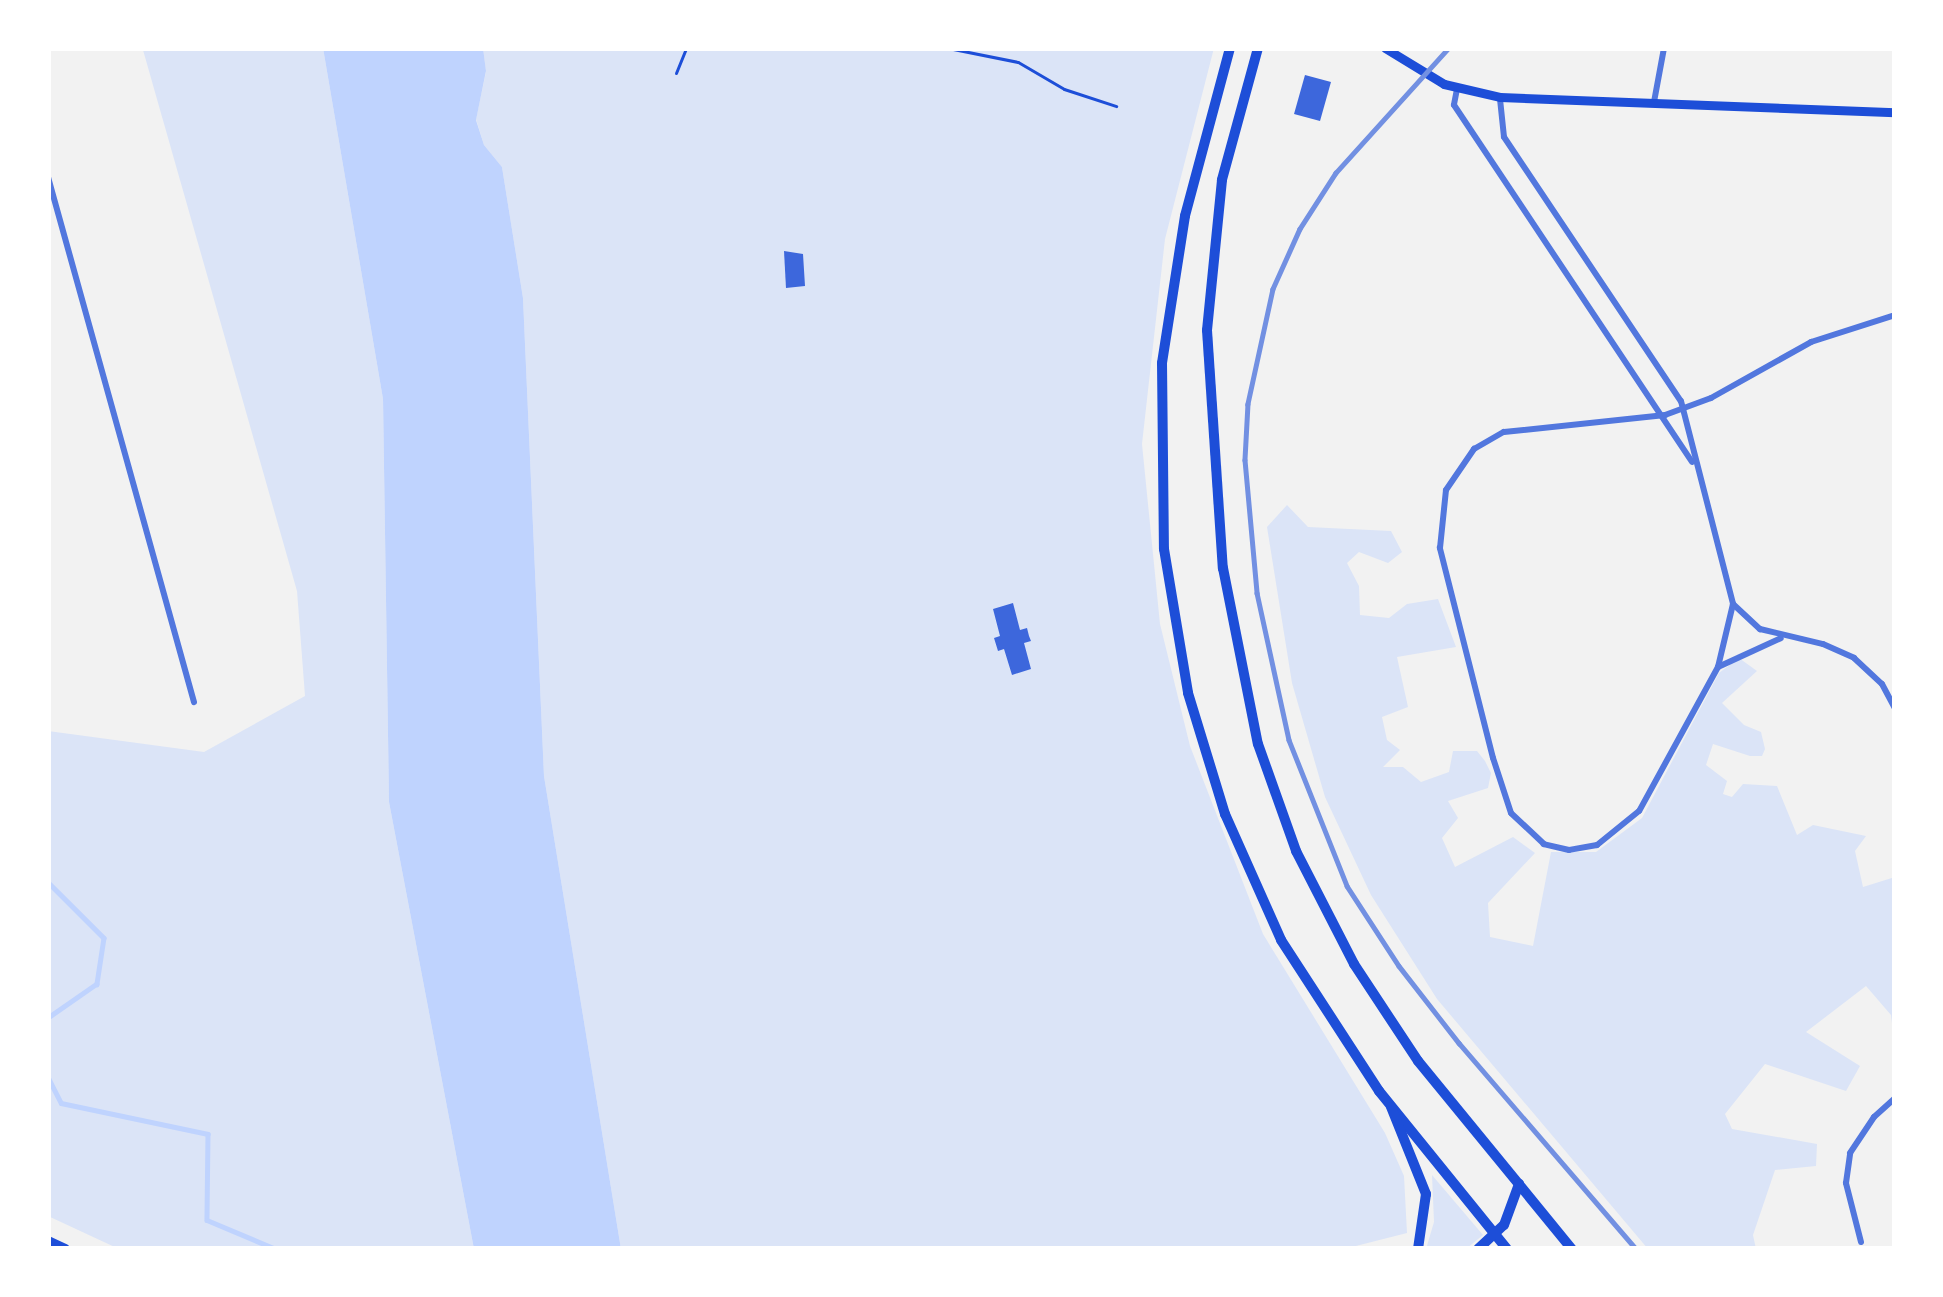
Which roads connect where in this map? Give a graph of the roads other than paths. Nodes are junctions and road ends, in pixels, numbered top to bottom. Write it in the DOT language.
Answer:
graph roads {
  1 [pos="1230,48"];
  2 [pos="1258,48"];
  3 [pos="1385,48"];
  4 [pos="1664,48"];
  5 [pos="1457,89"];
  6 [pos="1500,98"];
  7 [pos="1654,105"];
  8 [pos="1895,112"];
  9 [pos="48,177"];
  10 [pos="1895,315"];
  11 [pos="1684,409"];
  12 [pos="1665,415"];
  13 [pos="1696,470"];
  14 [pos="1733,604"];
  15 [pos="1785,637"];
  16 [pos="1718,667"];
  17 [pos="194,702"];
  18 [pos="1895,708"];
  19 [pos="1895,1098"];
  20 [pos="1391,1107"];
  21 [pos="1519,1184"];
  22 [pos="1495,1234"];
  23 [pos="48,1241"];
  24 [pos="1861,1241"];
  25 [pos="65,1249"];
  26 [pos="1418,1249"];
  27 [pos="1478,1249"];
  28 [pos="1507,1249"];
  29 [pos="1572,1249"];
  1 -- 20 [label="main road"];
  2 -- 21 [label="main road"];
  3 -- 5 [label="main road"];
  4 -- 7 [label="street"];
  5 -- 6 [label="main road"];
  5 -- 12 [label="street"];
  6 -- 7 [label="main road"];
  6 -- 11 [label="street"];
  7 -- 8 [label="main road"];
  9 -- 17 [label="street"];
  10 -- 11 [label="street"];
  11 -- 12 [label="street"];
  11 -- 13 [label="street"];
  12 -- 13 [label="street"];
  12 -- 16 [label="street"];
  13 -- 14 [label="street"];
  14 -- 15 [label="street"];
  14 -- 16 [label="street"];
  15 -- 16 [label="street"];
  15 -- 18 [label="street"];
  19 -- 24 [label="street"];
  20 -- 22 [label="main road"];
  20 -- 26 [label="main road"];
  21 -- 22 [label="main road"];
  21 -- 29 [label="main road"];
  22 -- 27 [label="main road"];
  22 -- 28 [label="main road"];
  23 -- 25 [label="main road"];
}
